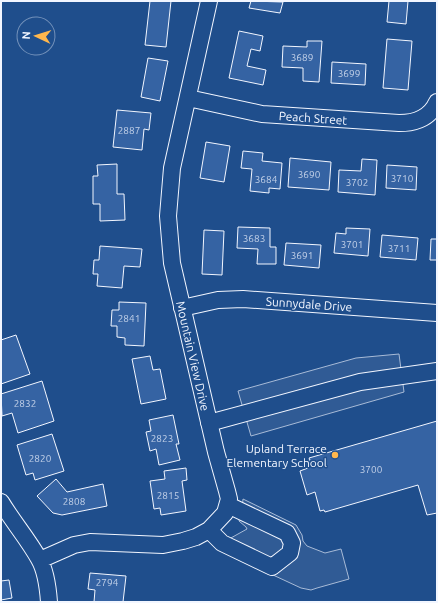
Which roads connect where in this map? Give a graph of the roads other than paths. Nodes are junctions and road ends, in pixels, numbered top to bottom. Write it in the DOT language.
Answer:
graph roads {
  1 [pos="209,1"];
  2 [pos="188,98"];
  3 [pos="436,105"];
  4 [pos="182,308"];
  5 [pos="437,313"];
  6 [pos="437,371"];
  7 [pos="209,423"];
  8 [pos="1,502"];
  9 [pos="228,505"];
  10 [pos="209,530"];
  11 [pos="40,560"];
  12 [pos="49,602"];
  1 -- 2 [label="street, Mountain View Drive"];
  2 -- 3 [label="street, Peach Street"];
  2 -- 4 [label="street, Mountain View Drive"];
  4 -- 5 [label="street, Sunnydale Drive"];
  4 -- 7 [label="street, Mountain View Drive"];
  6 -- 7 [label="street"];
  7 -- 9 [label="street, Mountain View Drive"];
  8 -- 11 [label="street"];
  9 -- 10 [label="street"];
  9 -- 10 [label="street"];
  10 -- 11 [label="street"];
  11 -- 12 [label="street"];
}
